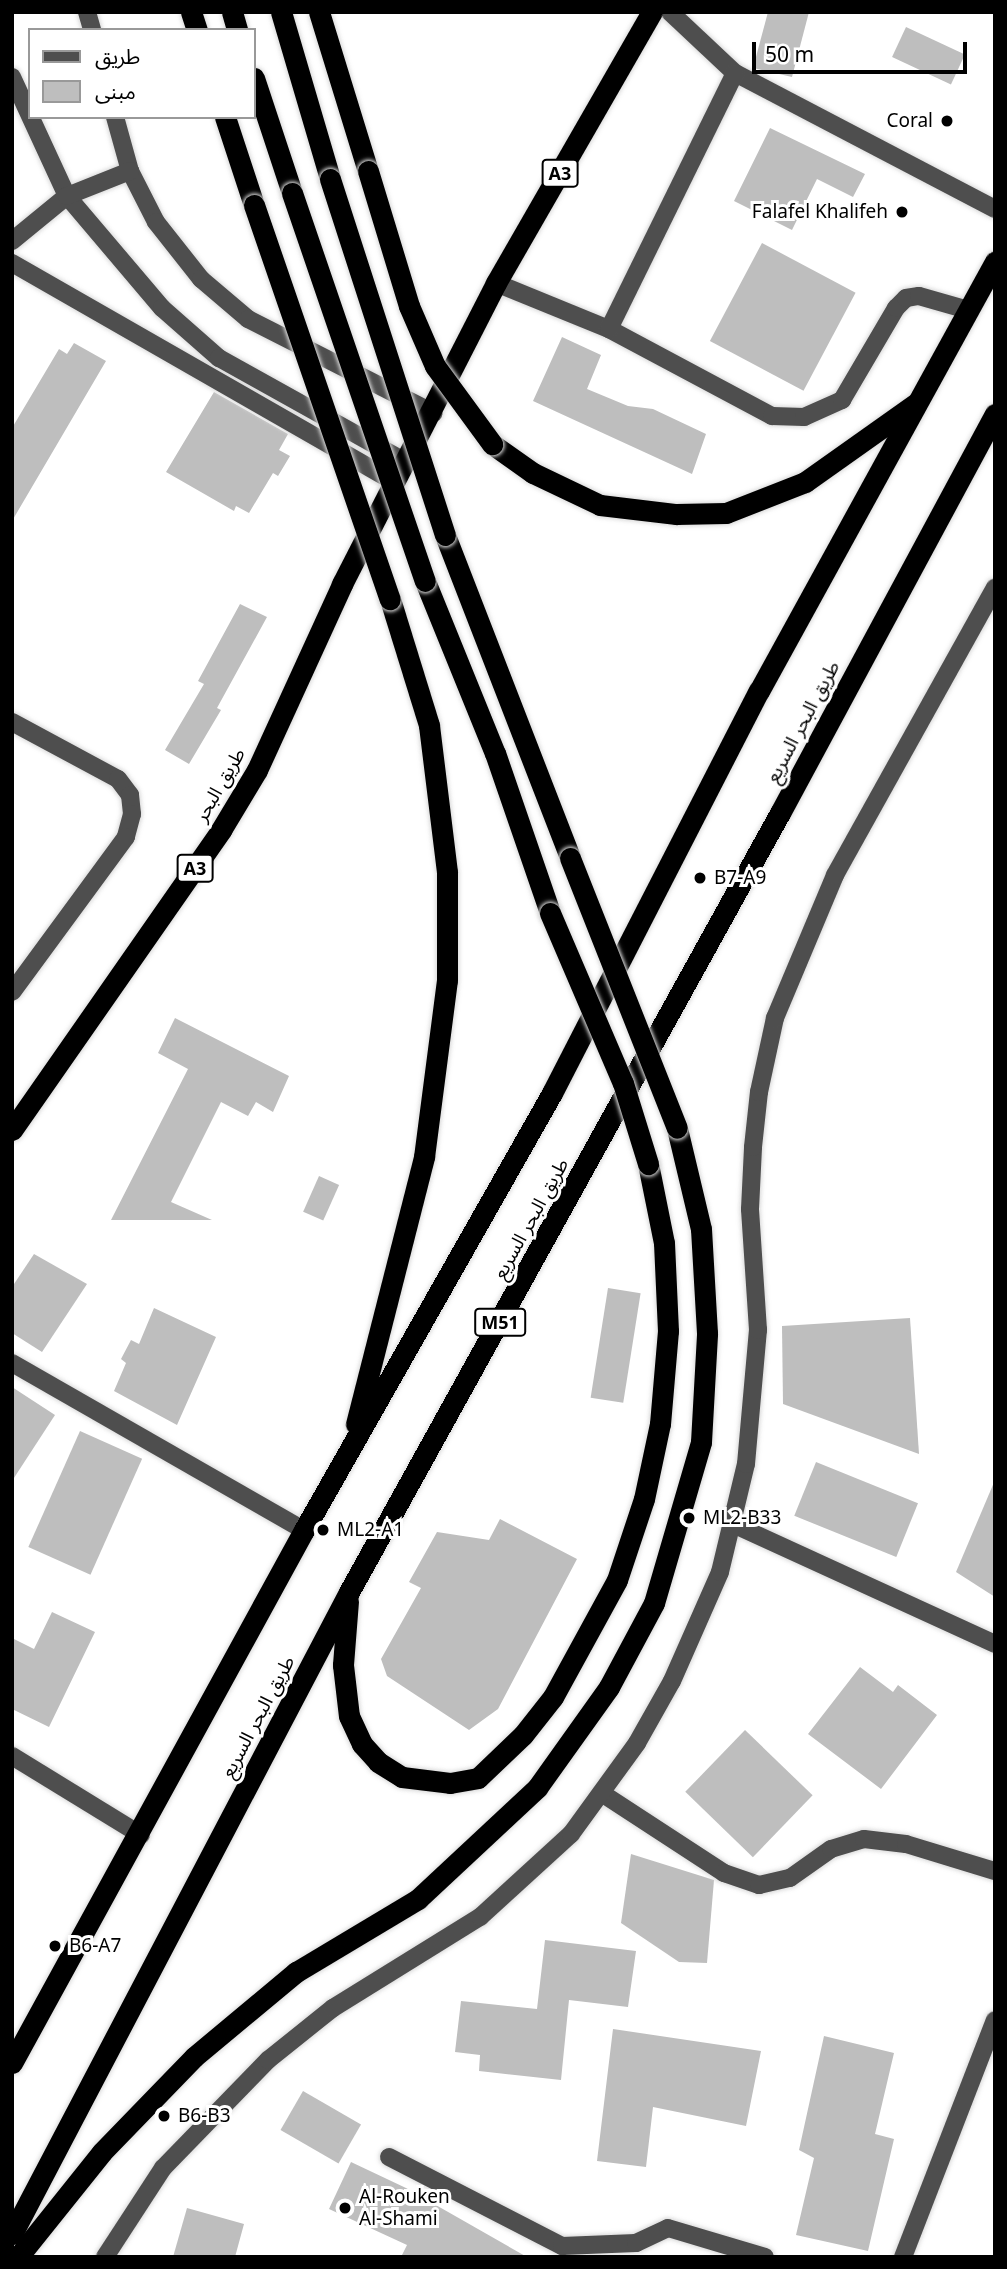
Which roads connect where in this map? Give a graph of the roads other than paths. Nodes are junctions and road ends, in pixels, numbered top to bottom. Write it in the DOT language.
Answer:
graph roads {
  1 [pos="281,12"];
  2 [pos="319,12"];
  3 [pos="652,12"];
  4 [pos="670,12"];
  5 [pos="735,74"];
  6 [pos="12,78"];
  7 [pos="256,84"];
  8 [pos="28,112"];
  9 [pos="31,119"];
  10 [pos="116,119"];
  11 [pos="226,119"];
  12 [pos="130,171"];
  13 [pos="67,196"];
  14 [pos="995,209"];
  15 [pos="12,241"];
  16 [pos="995,262"];
  17 [pos="12,263"];
  18 [pos="496,283"];
  19 [pos="968,310"];
  20 [pos="609,329"];
  21 [pos="919,401"];
  22 [pos="433,413"];
  23 [pos="995,414"];
  24 [pos="405,462"];
  25 [pos="396,482"];
  26 [pos="995,588"];
  27 [pos="12,722"];
  28 [pos="12,992"];
  29 [pos="12,1130"];
  30 [pos="12,1363"];
  31 [pos="349,1453"];
  32 [pos="733,1524"];
  33 [pos="304,1530"];
  34 [pos="349,1592"];
  35 [pos="995,1644"];
  36 [pos="12,1756"];
  37 [pos="603,1794"];
  38 [pos="141,1835"];
  39 [pos="995,1871"];
  40 [pos="994,2025"];
  41 [pos="12,2063"];
  42 [pos="389,2157"];
  43 [pos="12,2234"];
  44 [pos="18,2257"];
  45 [pos="106,2257"];
  46 [pos="765,2257"];
  47 [pos="903,2257"];
  1 -- 44 [label="highway, bridge"];
  2 -- 21 [label="highway, bridge"];
  3 -- 18 [label="highway, A3"];
  4 -- 5 [label="street"];
  5 -- 14 [label="street"];
  5 -- 20 [label="street"];
  6 -- 8 [label="street"];
  7 -- 34 [label="highway, bridge"];
  9 -- 13 [label="street"];
  10 -- 12 [label="street"];
  11 -- 31 [label="highway, bridge"];
  12 -- 13 [label="street"];
  12 -- 22 [label="street"];
  13 -- 15 [label="street"];
  13 -- 24 [label="street"];
  16 -- 19 [label="highway"];
  17 -- 25 [label="street"];
  18 -- 20 [label="street"];
  18 -- 22 [label="highway, A3"];
  19 -- 20 [label="street"];
  19 -- 21 [label="highway"];
  21 -- 31 [label="highway"];
  22 -- 24 [label="highway, A3"];
  23 -- 34 [label="highway, طريق البحر السريع / M51"];
  24 -- 25 [label="highway, A3"];
  25 -- 29 [label="highway, طريق البحر / A3"];
  26 -- 32 [label="street"];
  27 -- 28 [label="street"];
  30 -- 33 [label="street"];
  31 -- 33 [label="highway"];
  32 -- 35 [label="street"];
  32 -- 37 [label="street"];
  33 -- 38 [label="highway"];
  34 -- 43 [label="highway, طريق البحر السريع / M51"];
  36 -- 38 [label="street"];
  37 -- 39 [label="street"];
  37 -- 45 [label="street"];
  38 -- 41 [label="highway"];
  40 -- 47 [label="street"];
  42 -- 46 [label="street"];
}
